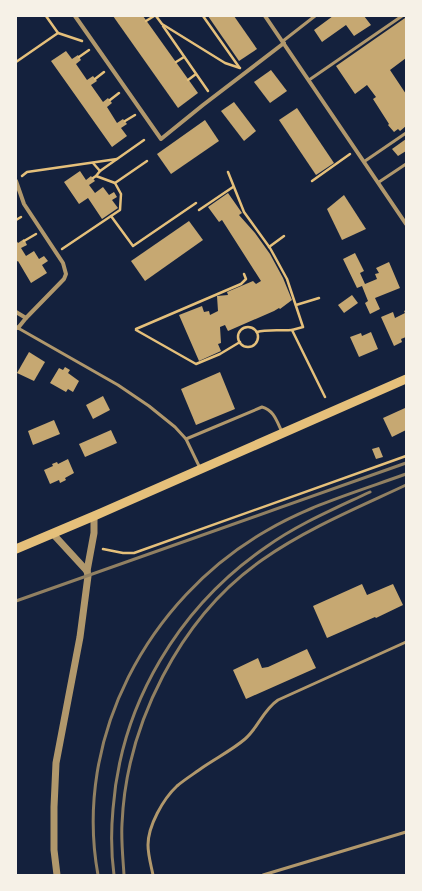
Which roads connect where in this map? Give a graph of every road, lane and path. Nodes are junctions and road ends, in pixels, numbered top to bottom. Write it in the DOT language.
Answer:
graph roads {
  1 [pos="46,16"];
  2 [pos="75,16"];
  3 [pos="155,16"];
  4 [pos="203,16"];
  5 [pos="265,16"];
  6 [pos="315,16"];
  7 [pos="402,16"];
  8 [pos="146,21"];
  9 [pos="162,24"];
  10 [pos="58,32"];
  11 [pos="86,42"];
  12 [pos="284,42"];
  13 [pos="91,48"];
  14 [pos="79,57"];
  15 [pos="184,57"];
  16 [pos="16,62"];
  17 [pos="176,62"];
  18 [pos="240,68"];
  19 [pos="106,70"];
  20 [pos="237,73"];
  21 [pos="196,74"];
  22 [pos="95,79"];
  23 [pos="188,80"];
  24 [pos="309,80"];
  25 [pos="122,92"];
  26 [pos="209,93"];
  27 [pos="110,100"];
  28 [pos="137,113"];
  29 [pos="125,121"];
  30 [pos="406,133"];
  31 [pos="144,140"];
  32 [pos="350,154"];
  33 [pos="117,159"];
  34 [pos="148,161"];
  35 [pos="364,161"];
  36 [pos="93,163"];
  37 [pos="406,164"];
  38 [pos="100,171"];
  39 [pos="228,172"];
  40 [pos="22,176"];
  41 [pos="96,176"];
  42 [pos="93,178"];
  43 [pos="16,181"];
  44 [pos="312,181"];
  45 [pos="379,182"];
  46 [pos="114,183"];
  47 [pos="233,187"];
  48 [pos="120,192"];
  49 [pos="116,194"];
  50 [pos="196,203"];
  51 [pos="199,210"];
  52 [pos="111,216"];
  53 [pos="21,217"];
  54 [pos="16,220"];
  55 [pos="406,224"];
  56 [pos="37,234"];
  57 [pos="284,236"];
  58 [pos="24,241"];
  59 [pos="269,247"];
  60 [pos="56,252"];
  61 [pos="244,274"];
  62 [pos="319,298"];
  63 [pos="296,305"];
  64 [pos="16,312"];
  65 [pos="26,318"];
  66 [pos="17,327"];
  67 [pos="292,330"];
  68 [pos="257,332"];
  69 [pos="240,342"];
  70 [pos="406,379"];
  71 [pos="324,397"];
  72 [pos="283,434"];
  73 [pos="186,439"];
  74 [pos="406,456"];
  75 [pos="201,469"];
  76 [pos="94,516"];
  77 [pos="53,534"];
  78 [pos="16,549"];
  79 [pos="103,549"];
  80 [pos="87,571"];
  81 [pos="406,642"];
  82 [pos="406,832"];
  83 [pos="57,875"];
  84 [pos="153,875"];
  85 [pos="263,875"];
  1 -- 10 [label="path"];
  2 -- 12 [label="street"];
  3 -- 8 [label="path"];
  3 -- 9 [label="path"];
  4 -- 18 [label="path"];
  5 -- 12 [label="street"];
  6 -- 12 [label="lane"];
  7 -- 24 [label="lane"];
  9 -- 15 [label="path"];
  9 -- 18 [label="path"];
  10 -- 11 [label="path"];
  10 -- 16 [label="path"];
  12 -- 24 [label="street"];
  13 -- 14 [label="path"];
  15 -- 17 [label="path"];
  15 -- 21 [label="path"];
  18 -- 20 [label="path"];
  19 -- 22 [label="path"];
  21 -- 23 [label="path"];
  21 -- 26 [label="path"];
  24 -- 35 [label="street"];
  25 -- 27 [label="path"];
  28 -- 29 [label="path"];
  30 -- 35 [label="lane"];
  31 -- 33 [label="path"];
  32 -- 44 [label="path"];
  33 -- 36 [label="path"];
  33 -- 38 [label="path"];
  34 -- 46 [label="path"];
  35 -- 45 [label="street"];
  36 -- 38 [label="path"];
  36 -- 40 [label="path"];
  37 -- 45 [label="lane"];
  38 -- 41 [label="path"];
  39 -- 47 [label="path"];
  41 -- 42 [label="path"];
  41 -- 46 [label="path"];
  43 -- 60 [label="street"];
  45 -- 55 [label="street"];
  46 -- 48 [label="path"];
  47 -- 51 [label="path"];
  47 -- 59 [label="path"];
  48 -- 49 [label="path"];
  48 -- 52 [label="path"];
  50 -- 52 [label="path"];
  52 -- 60 [label="path"];
  53 -- 54 [label="path"];
  56 -- 58 [label="path"];
  57 -- 59 [label="path"];
  59 -- 63 [label="path"];
  60 -- 65 [label="street"];
  61 -- 69 [label="path"];
  62 -- 63 [label="path"];
  63 -- 67 [label="path"];
  64 -- 65 [label="street"];
  65 -- 66 [label="street"];
  66 -- 73 [label="lane"];
  67 -- 68 [label="path"];
  67 -- 71 [label="path"];
  68 -- 69 [label="path"];
  68 -- 69 [label="path"];
  70 -- 72 [label="main road"];
  72 -- 73 [label="lane"];
  72 -- 75 [label="main road"];
  73 -- 75 [label="lane"];
  74 -- 79 [label="path"];
  75 -- 76 [label="main road"];
  76 -- 77 [label="main road"];
  76 -- 80 [label="street"];
  77 -- 78 [label="main road"];
  77 -- 80 [label="street"];
  80 -- 83 [label="street"];
  81 -- 84 [label="lane"];
  82 -- 85 [label="lane"];
}
